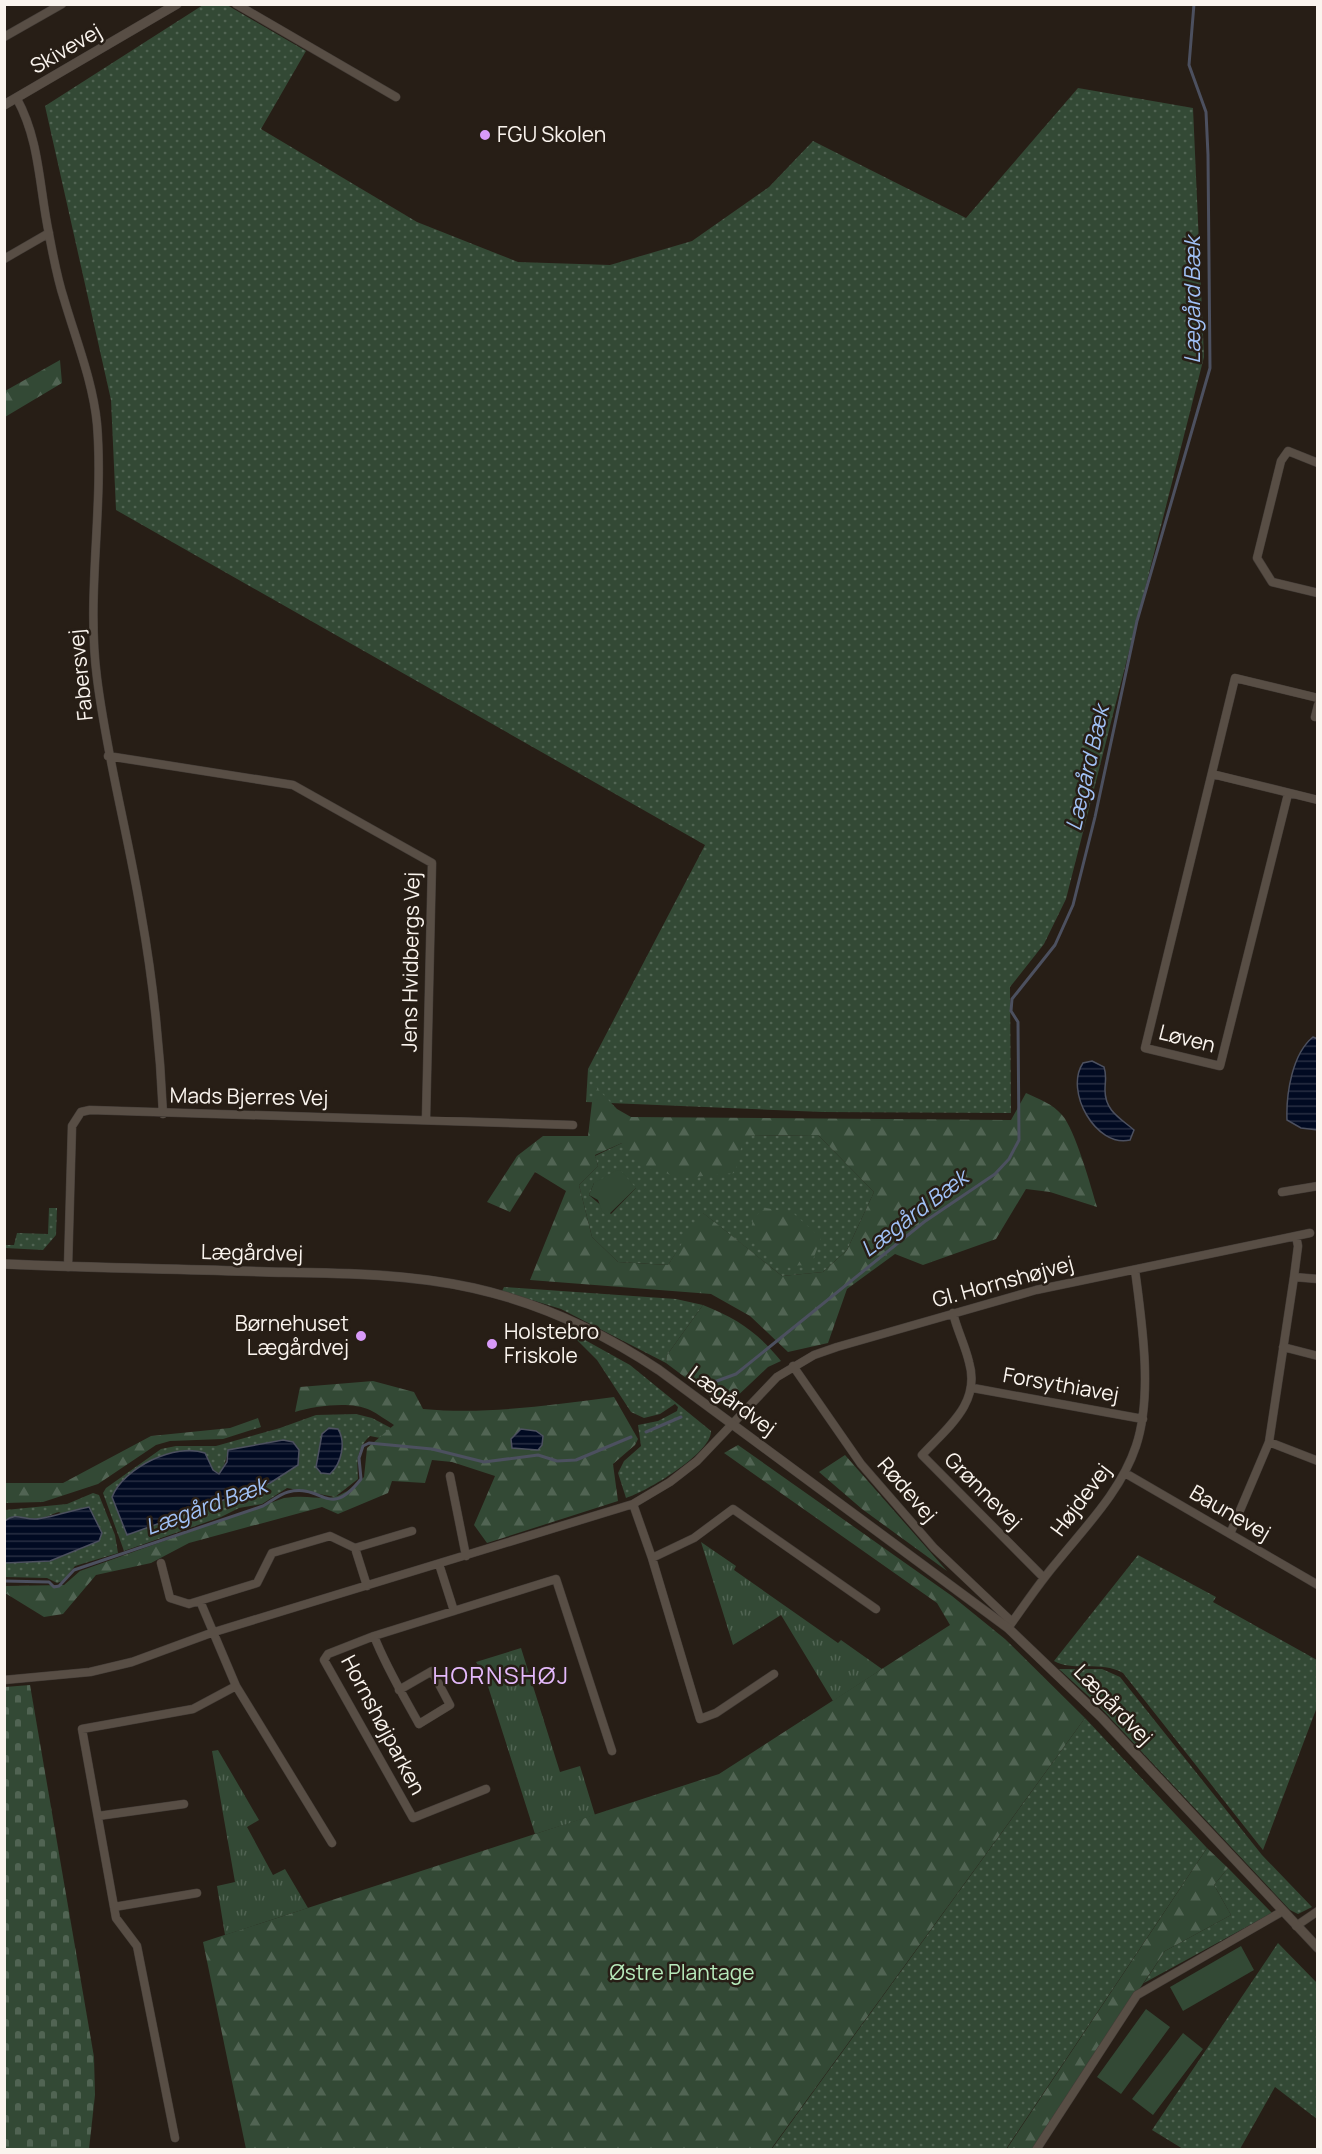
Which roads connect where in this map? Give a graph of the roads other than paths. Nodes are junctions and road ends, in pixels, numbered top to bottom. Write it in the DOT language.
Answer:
graph roads {
  1 [pos="62,4"];
  2 [pos="177,4"];
  3 [pos="236,4"];
  4 [pos="4,37"];
  5 [pos="396,97"];
  6 [pos="16,99"];
  7 [pos="4,105"];
  8 [pos="49,233"];
  9 [pos="4,259"];
  10 [pos="1317,463"];
  11 [pos="1317,593"];
  12 [pos="1317,698"];
  13 [pos="1317,705"];
  14 [pos="1315,717"];
  15 [pos="108,756"];
  16 [pos="1212,774"];
  17 [pos="1288,794"];
  18 [pos="1317,800"];
  19 [pos="163,1114"];
  20 [pos="426,1119"];
  21 [pos="573,1125"];
  22 [pos="1317,1186"];
  23 [pos="1282,1192"];
  24 [pos="1310,1233"];
  25 [pos="1296,1236"];
  26 [pos="4,1264"];
  27 [pos="68,1267"];
  28 [pos="1135,1270"];
  29 [pos="1294,1276"];
  30 [pos="1317,1279"];
  31 [pos="952,1313"];
  32 [pos="1283,1347"];
  33 [pos="1317,1356"];
  34 [pos="793,1366"];
  35 [pos="973,1388"];
  36 [pos="1143,1419"];
  37 [pos="733,1424"];
  38 [pos="1269,1442"];
  39 [pos="1317,1461"];
  40 [pos="1125,1473"];
  41 [pos="450,1476"];
  42 [pos="633,1504"];
  43 [pos="412,1531"];
  44 [pos="1230,1534"];
  45 [pos="355,1548"];
  46 [pos="466,1556"];
  47 [pos="652,1558"];
  48 [pos="161,1563"];
  49 [pos="439,1564"];
  50 [pos="1044,1578"];
  51 [pos="1317,1585"];
  52 [pos="367,1586"];
  53 [pos="200,1601"];
  54 [pos="876,1609"];
  55 [pos="454,1611"];
  56 [pos="1010,1625"];
  57 [pos="211,1633"];
  58 [pos="374,1636"];
  59 [pos="774,1674"];
  60 [pos="4,1680"];
  61 [pos="236,1686"];
  62 [pos="399,1690"];
  63 [pos="612,1751"];
  64 [pos="486,1789"];
  65 [pos="184,1804"];
  66 [pos="98,1816"];
  67 [pos="332,1843"];
  68 [pos="197,1893"];
  69 [pos="114,1907"];
  70 [pos="1283,1911"];
  71 [pos="1317,1911"];
  72 [pos="1296,1926"];
  73 [pos="1317,1948"];
  74 [pos="175,2138"];
  75 [pos="1036,2150"];
  1 -- 4 [label="street"];
  2 -- 6 [label="street, Skivevej"];
  3 -- 5 [label="street"];
  6 -- 7 [label="street, Skivevej"];
  6 -- 8 [label="street, Fabersvej"];
  8 -- 9 [label="street"];
  8 -- 15 [label="street, Fabersvej"];
  10 -- 11 [label="street"];
  12 -- 16 [label="street, Løven"];
  13 -- 14 [label="street"];
  15 -- 19 [label="street, Fabersvej"];
  15 -- 20 [label="street, Jens Hvidbergs Vej"];
  16 -- 17 [label="street"];
  16 -- 17 [label="street, Løven"];
  17 -- 18 [label="street"];
  19 -- 20 [label="street, Mads Bjerres Vej"];
  19 -- 27 [label="street, Mads Bjerres Vej"];
  20 -- 21 [label="street, Mads Bjerres Vej"];
  22 -- 23 [label="street"];
  24 -- 25 [label="street, Gl. Hornshøjvej"];
  25 -- 28 [label="street, Gl. Hornshøjvej"];
  25 -- 29 [label="street"];
  26 -- 27 [label="street, Lægårdvej"];
  27 -- 37 [label="street, Lægårdvej"];
  28 -- 31 [label="street, Gl. Hornshøjvej"];
  28 -- 36 [label="street, Højdevej"];
  29 -- 30 [label="street"];
  29 -- 32 [label="street"];
  31 -- 34 [label="street, Gl. Hornshøjvej"];
  31 -- 35 [label="street"];
  32 -- 33 [label="street"];
  32 -- 38 [label="street"];
  34 -- 37 [label="street, Gl. Hornshøjvej"];
  34 -- 56 [label="street, Rødevej"];
  35 -- 36 [label="street, Forsythiavej"];
  35 -- 50 [label="street, Grønnevej"];
  36 -- 40 [label="street, Højdevej"];
  37 -- 42 [label="street"];
  37 -- 56 [label="street, Lægårdvej"];
  38 -- 39 [label="street"];
  38 -- 44 [label="street"];
  40 -- 44 [label="street, Baunevej"];
  40 -- 50 [label="street, Højdevej"];
  41 -- 46 [label="street"];
  42 -- 46 [label="street"];
  42 -- 47 [label="street"];
  43 -- 45 [label="street"];
  44 -- 51 [label="street, Baunevej"];
  45 -- 52 [label="street"];
  45 -- 53 [label="street"];
  46 -- 49 [label="street"];
  47 -- 54 [label="street"];
  47 -- 59 [label="street"];
  48 -- 53 [label="street"];
  49 -- 52 [label="street"];
  49 -- 55 [label="street"];
  50 -- 56 [label="street, Højdevej"];
  52 -- 57 [label="street"];
  53 -- 57 [label="street"];
  55 -- 58 [label="street, Hornshøjparken"];
  55 -- 63 [label="street, Hornshøjparken"];
  56 -- 70 [label="street, Lægårdvej"];
  57 -- 60 [label="street"];
  57 -- 61 [label="street"];
  58 -- 62 [label="street, Hornshøjparken"];
  58 -- 64 [label="street, Hornshøjparken"];
  61 -- 66 [label="street"];
  61 -- 67 [label="street"];
  62 -- 62 [label="street, Hornshøjparken"];
  65 -- 66 [label="street"];
  66 -- 69 [label="street"];
  68 -- 69 [label="street"];
  69 -- 74 [label="street"];
  70 -- 72 [label="street, Lægårdvej"];
  70 -- 75 [label="street"];
  71 -- 72 [label="street"];
  72 -- 73 [label="street, Lægårdvej"];
}
